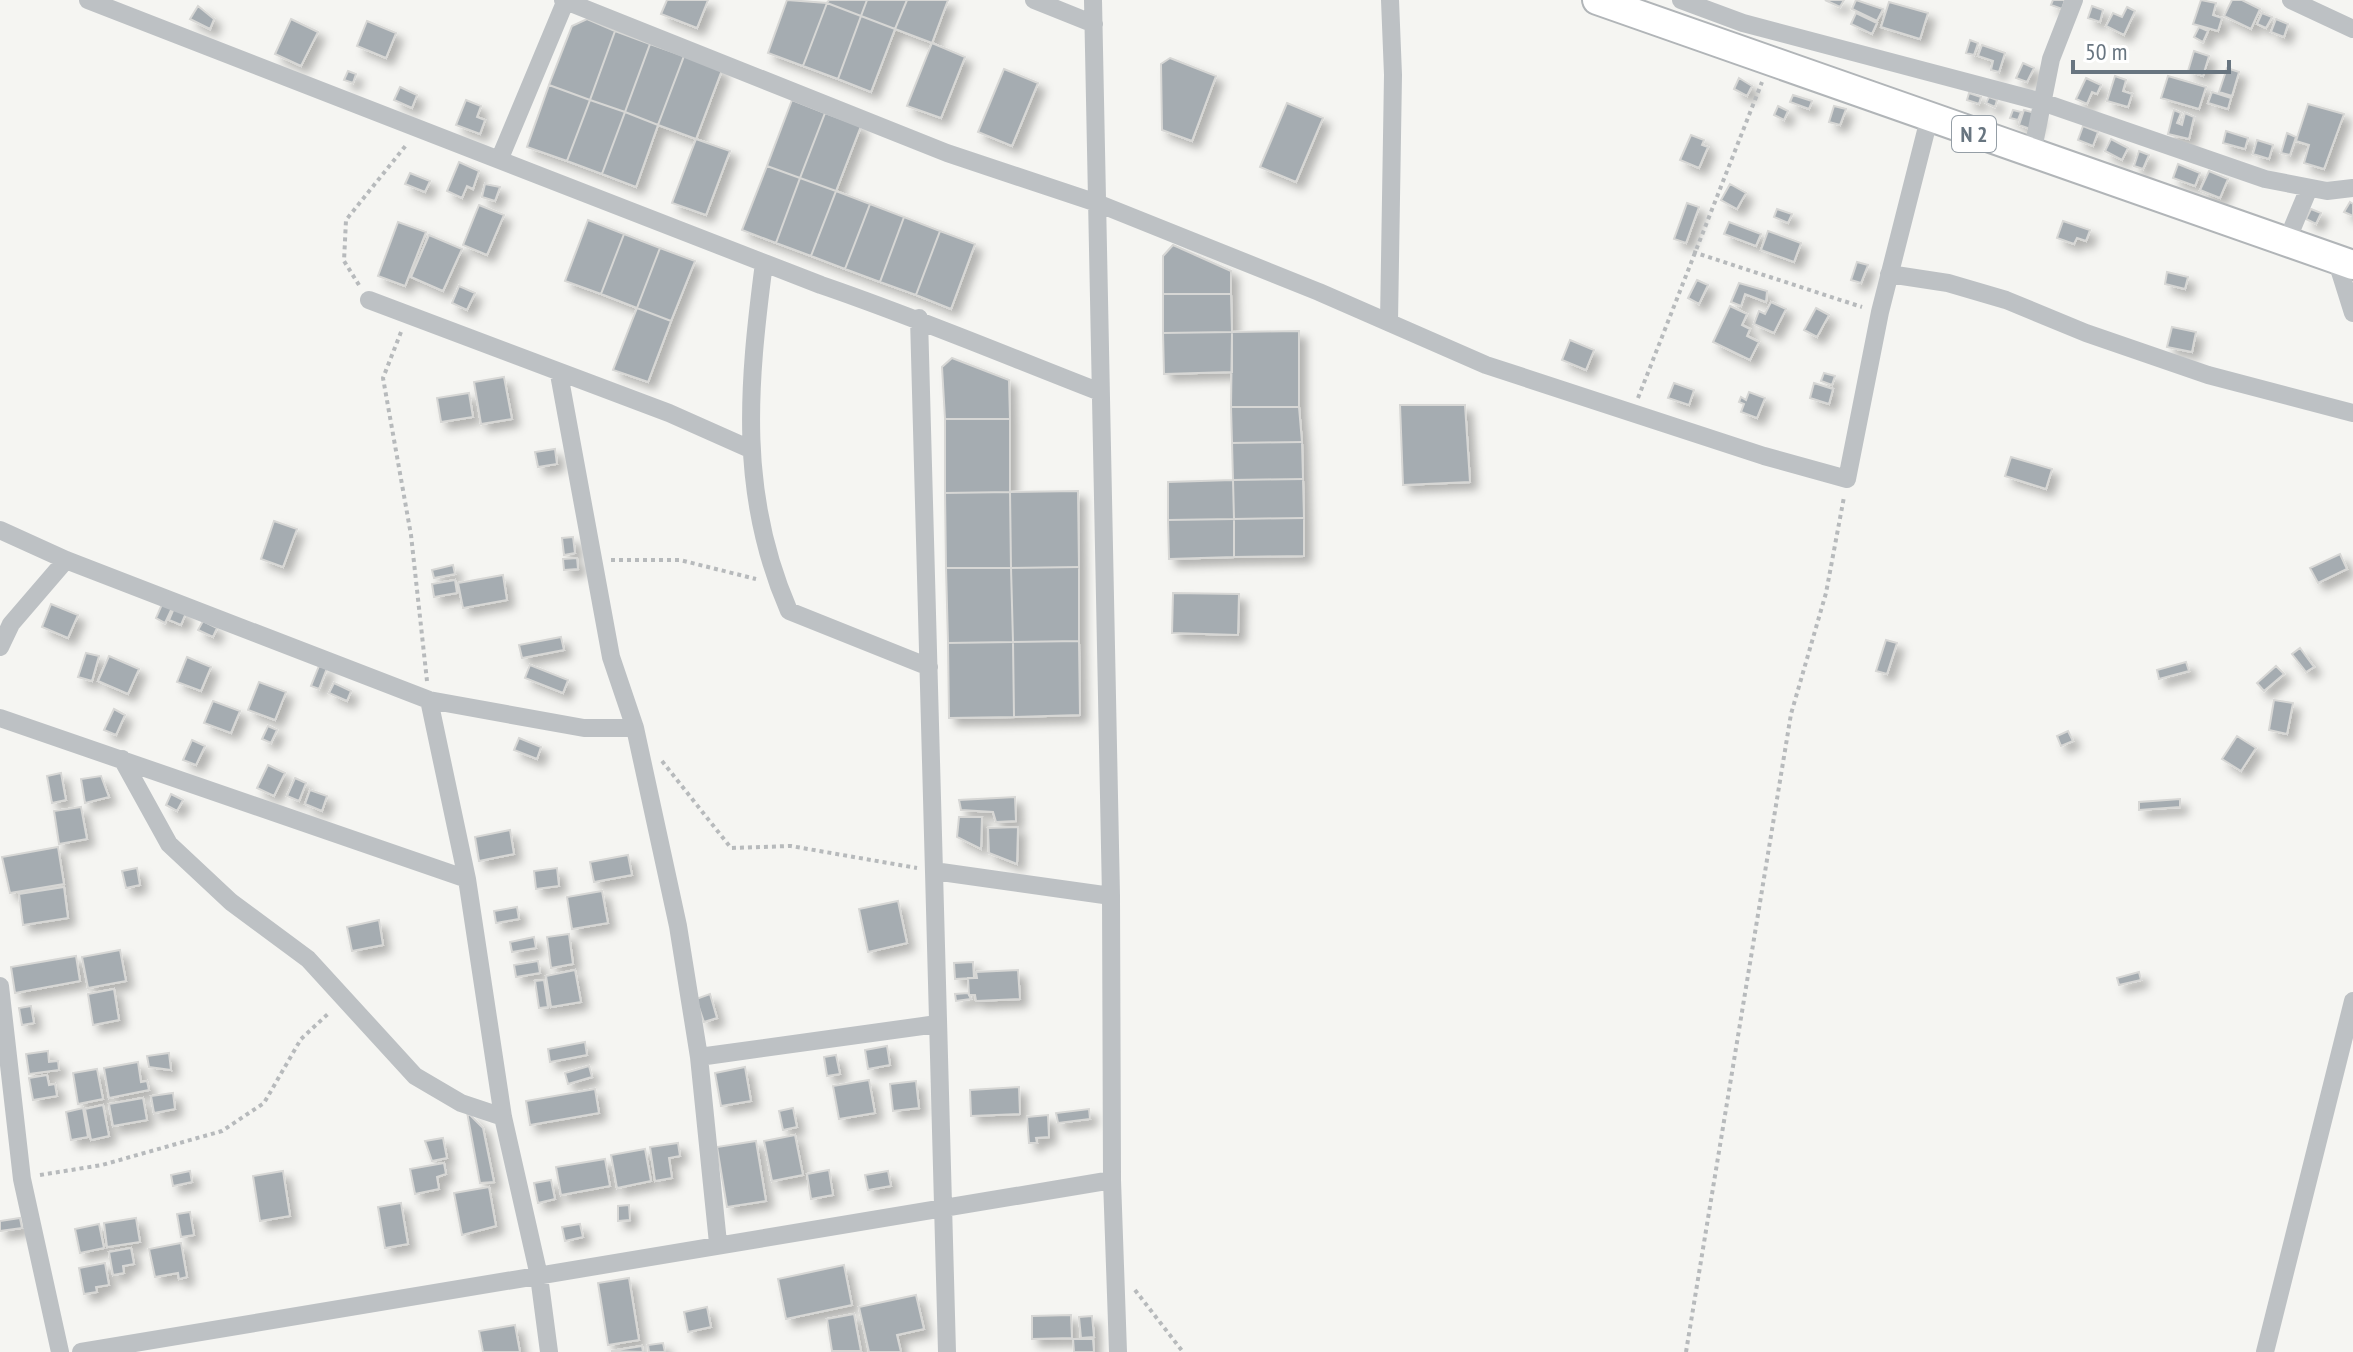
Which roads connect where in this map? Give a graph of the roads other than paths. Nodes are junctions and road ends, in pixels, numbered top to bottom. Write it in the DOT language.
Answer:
graph roads {
  1 [pos="88,0"];
  2 [pos="565,0"];
  3 [pos="1034,0"];
  4 [pos="1093,0"];
  5 [pos="1390,0"];
  6 [pos="1597,0"];
  7 [pos="1681,0"];
  8 [pos="2074,0"];
  9 [pos="2291,0"];
  10 [pos="1094,24"];
  11 [pos="2353,29"];
  12 [pos="2042,102"];
  13 [pos="1929,119"];
  14 [pos="2032,154"];
  15 [pos="500,158"];
  16 [pos="2309,188"];
  17 [pos="2353,188"];
  18 [pos="1097,203"];
  19 [pos="2286,243"];
  20 [pos="2344,262"];
  21 [pos="764,263"];
  22 [pos="1889,274"];
  23 [pos="369,300"];
  24 [pos="2353,313"];
  25 [pos="919,318"];
  26 [pos="1389,322"];
  27 [pos="559,374"];
  28 [pos="1100,392"];
  29 [pos="2353,413"];
  30 [pos="750,449"];
  31 [pos="0,530"];
  32 [pos="66,560"];
  33 [pos="0,647"];
  34 [pos="929,667"];
  35 [pos="429,700"];
  36 [pos="0,718"];
  37 [pos="635,728"];
  38 [pos="122,759"];
  39 [pos="934,871"];
  40 [pos="467,879"];
  41 [pos="1111,896"];
  42 [pos="0,986"];
  43 [pos="2353,1001"];
  44 [pos="2,1011"];
  45 [pos="937,1024"];
  46 [pos="699,1057"];
  47 [pos="503,1117"];
  48 [pos="1112,1180"];
  49 [pos="943,1207"];
  50 [pos="718,1243"];
  51 [pos="539,1276"];
  52 [pos="60,1352"];
  53 [pos="81,1352"];
  54 [pos="549,1352"];
  55 [pos="947,1352"];
  56 [pos="1118,1352"];
  57 [pos="2265,1352"];
  1 -- 15 [label="street"];
  2 -- 15 [label="street"];
  2 -- 18 [label="street"];
  3 -- 10 [label="street"];
  4 -- 10 [label="street"];
  5 -- 26 [label="street"];
  6 -- 13 [label="main road, N 2"];
  7 -- 12 [label="street"];
  8 -- 12 [label="street"];
  9 -- 11 [label="street"];
  10 -- 18 [label="street"];
  12 -- 14 [label="street"];
  12 -- 16 [label="street"];
  13 -- 14 [label="main road, N 2"];
  13 -- 22 [label="street"];
  14 -- 19 [label="main road, N 2"];
  15 -- 21 [label="street"];
  16 -- 17 [label="street"];
  16 -- 19 [label="street"];
  18 -- 26 [label="street"];
  18 -- 28 [label="street"];
  19 -- 20 [label="main road, N 2"];
  20 -- 24 [label="street"];
  21 -- 25 [label="street"];
  21 -- 30 [label="street"];
  22 -- 26 [label="street"];
  22 -- 29 [label="street"];
  23 -- 27 [label="street"];
  25 -- 28 [label="street"];
  25 -- 34 [label="street"];
  27 -- 30 [label="street"];
  27 -- 37 [label="street"];
  28 -- 41 [label="street"];
  30 -- 34 [label="street"];
  31 -- 32 [label="street"];
  32 -- 33 [label="street"];
  32 -- 35 [label="street"];
  34 -- 39 [label="street"];
  35 -- 37 [label="street"];
  35 -- 40 [label="street"];
  36 -- 38 [label="street"];
  37 -- 46 [label="street"];
  38 -- 40 [label="street"];
  38 -- 47 [label="street"];
  39 -- 41 [label="street"];
  39 -- 45 [label="street"];
  40 -- 47 [label="street"];
  41 -- 48 [label="street"];
  42 -- 44 [label="street"];
  43 -- 57 [label="street"];
  44 -- 52 [label="street"];
  45 -- 46 [label="street"];
  45 -- 49 [label="street"];
  46 -- 50 [label="street"];
  47 -- 51 [label="street"];
  48 -- 49 [label="street"];
  48 -- 56 [label="street"];
  49 -- 50 [label="street"];
  49 -- 55 [label="street"];
  50 -- 51 [label="street"];
  51 -- 53 [label="street"];
  51 -- 54 [label="street"];
}
